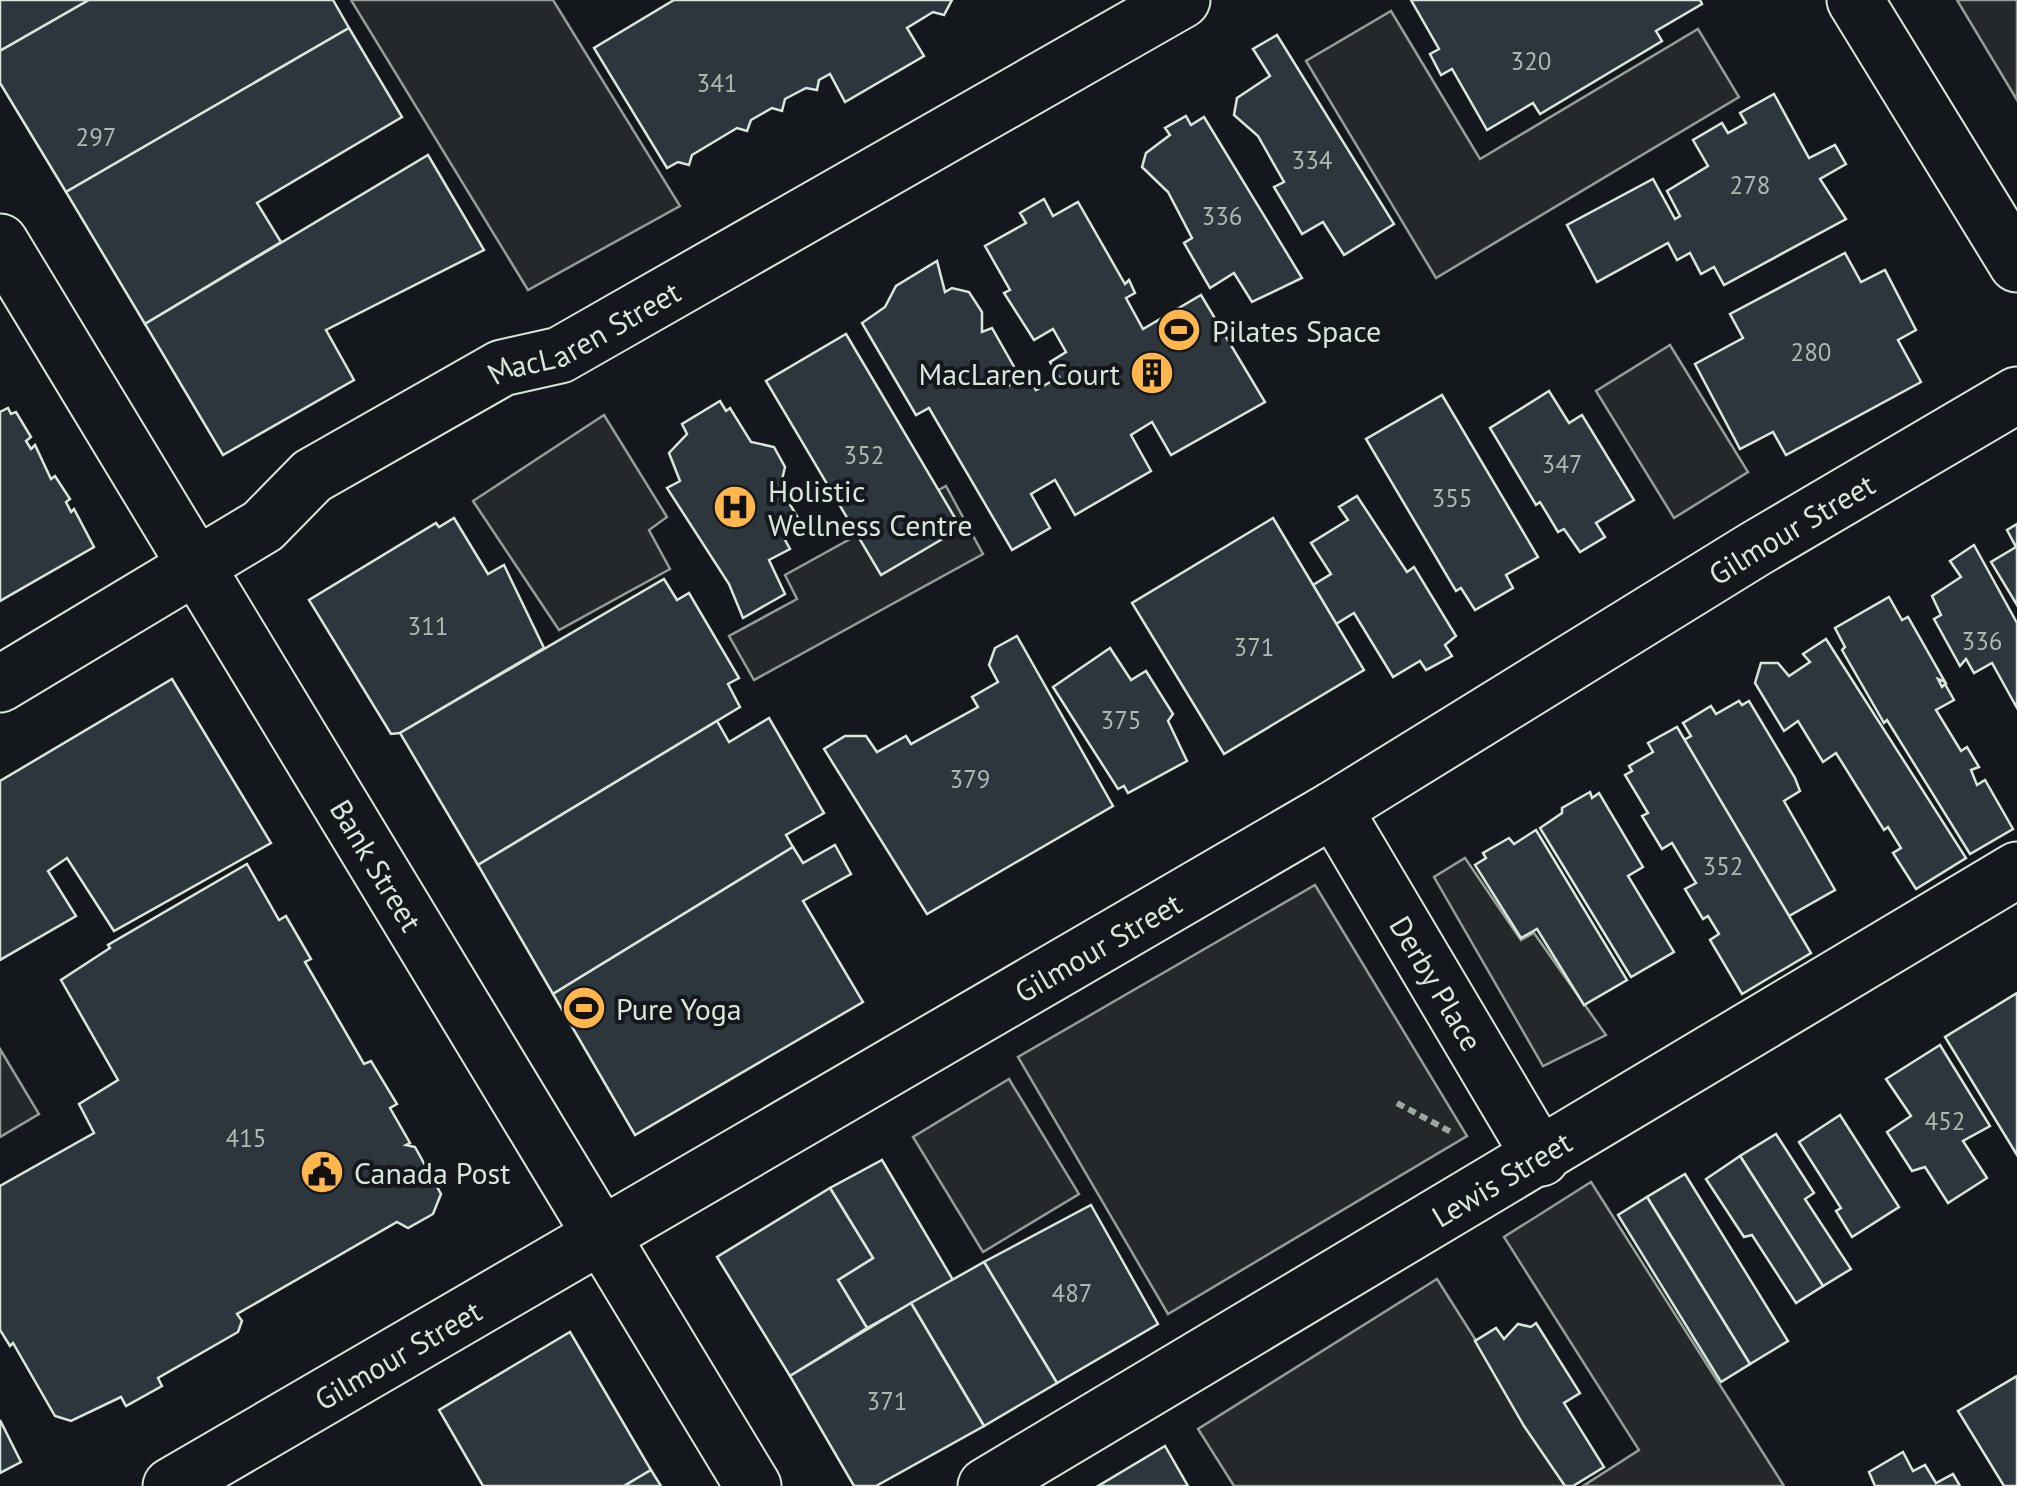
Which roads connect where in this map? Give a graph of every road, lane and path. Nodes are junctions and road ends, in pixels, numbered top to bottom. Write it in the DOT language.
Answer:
graph roads {
  1 [pos="1182,0"];
  2 [pos="1855,0"];
  3 [pos="0,242"];
  4 [pos="2017,264"];
  5 [pos="2017,394"];
  6 [pos="198,564"];
  7 [pos="0,684"];
  8 [pos="1334,809"];
  9 [pos="2017,870"];
  10 [pos="1397,1103"];
  11 [pos="1462,1138"];
  12 [pos="1540,1158"];
  13 [pos="600,1238"];
  14 [pos="171,1486"];
  15 [pos="753,1486"];
  16 [pos="986,1486"];
  1 -- 6 [label="street, MacLaren Street"];
  2 -- 4 [label="street"];
  3 -- 6 [label="street, Bank Street"];
  5 -- 8 [label="street, Gilmour Street"];
  6 -- 7 [label="street, MacLaren Street"];
  6 -- 13 [label="street, Bank Street"];
  8 -- 12 [label="street, Derby Place"];
  8 -- 13 [label="street, Gilmour Street"];
  9 -- 12 [label="street, Lewis Street"];
  10 -- 11 [label="path"];
  12 -- 16 [label="street, Lewis Street"];
  13 -- 14 [label="street, Gilmour Street"];
  13 -- 15 [label="street, Bank Street"];
}
